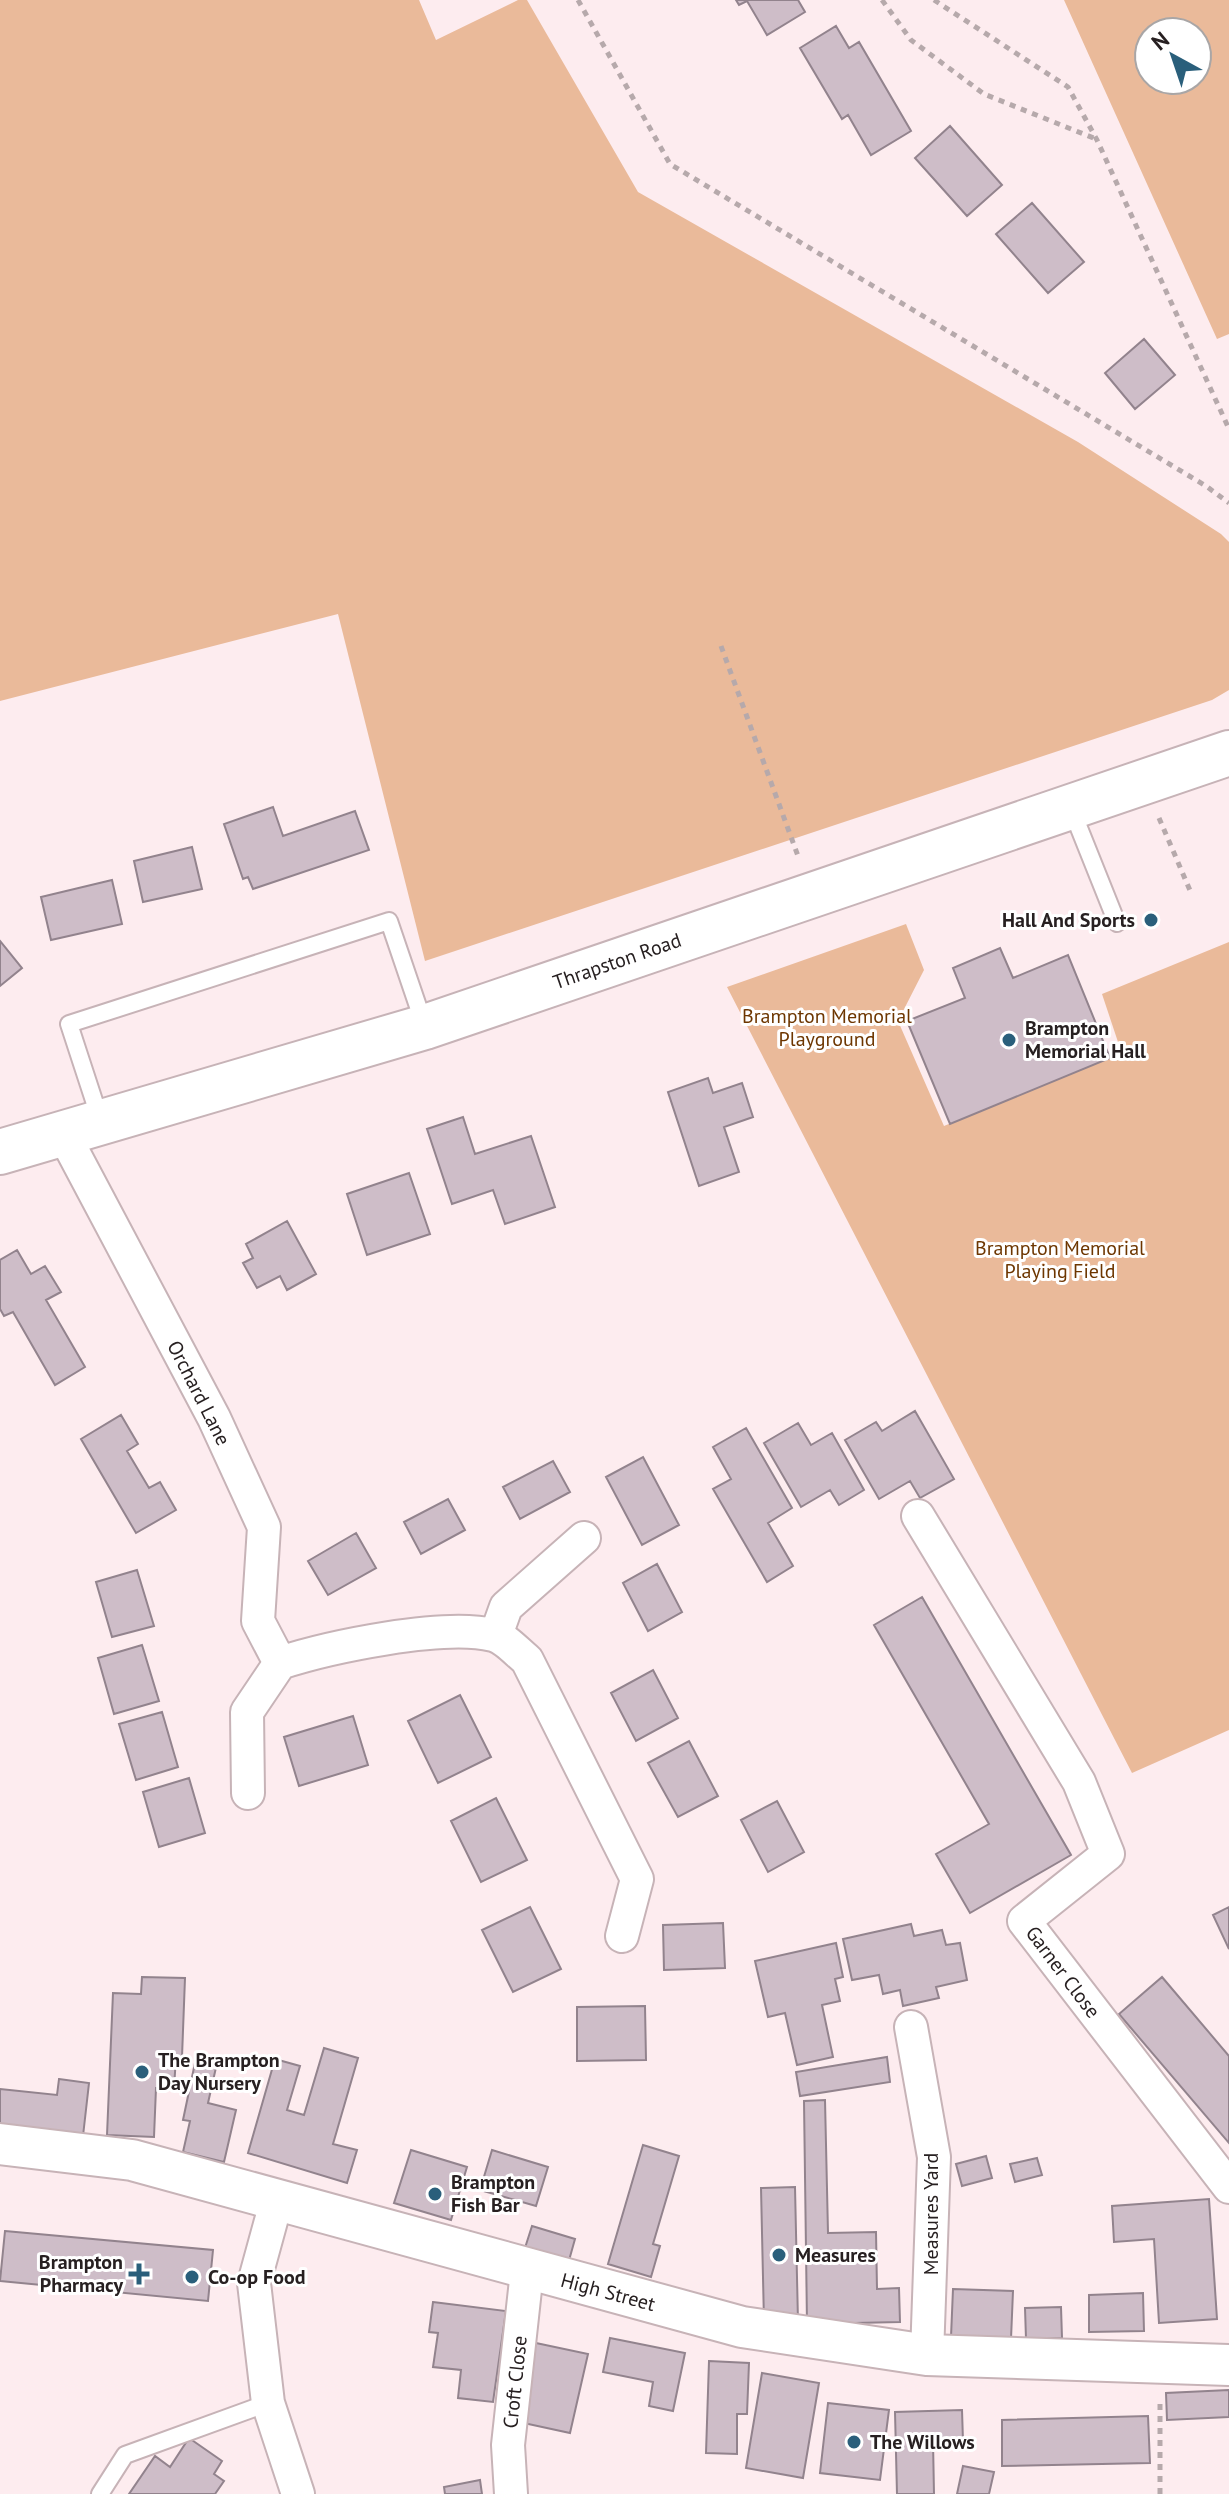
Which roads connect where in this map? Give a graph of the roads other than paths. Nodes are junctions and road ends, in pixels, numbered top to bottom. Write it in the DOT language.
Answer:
graph roads {
  1 [pos="1229,753"];
  2 [pos="1070,806"];
  3 [pos="1117,923"];
  4 [pos="425,1027"];
  5 [pos="83,1130"];
  6 [pos="0,1152"];
  7 [pos="918,1516"];
  8 [pos="584,1538"];
  9 [pos="496,1635"];
  10 [pos="280,1663"];
  11 [pos="248,1793"];
  12 [pos="622,1936"];
  13 [pos="911,2027"];
  14 [pos="0,2144"];
  15 [pos="1229,2187"];
  16 [pos="277,2199"];
  17 [pos="527,2271"];
  18 [pos="927,2355"];
  19 [pos="1229,2365"];
  20 [pos="268,2403"];
  21 [pos="100,2494"];
  22 [pos="298,2494"];
  23 [pos="511,2494"];
  1 -- 2 [label="main road, Thrapston Road"];
  2 -- 3 [label="lane"];
  2 -- 4 [label="main road, Thrapston Road"];
  4 -- 5 [label="main road, Thrapston Road"];
  4 -- 5 [label="lane"];
  5 -- 6 [label="main road, Thrapston Road"];
  5 -- 10 [label="street, Orchard Lane"];
  7 -- 15 [label="street, Garner Close"];
  8 -- 9 [label="street"];
  9 -- 10 [label="street"];
  9 -- 12 [label="street"];
  10 -- 11 [label="street"];
  13 -- 18 [label="street, Measures Yard"];
  14 -- 16 [label="street, High Street"];
  16 -- 17 [label="street, High Street"];
  16 -- 20 [label="street"];
  17 -- 18 [label="street, High Street"];
  17 -- 23 [label="street, Croft Close"];
  18 -- 19 [label="street, High Street"];
  20 -- 21 [label="lane"];
  20 -- 22 [label="street"];
}
